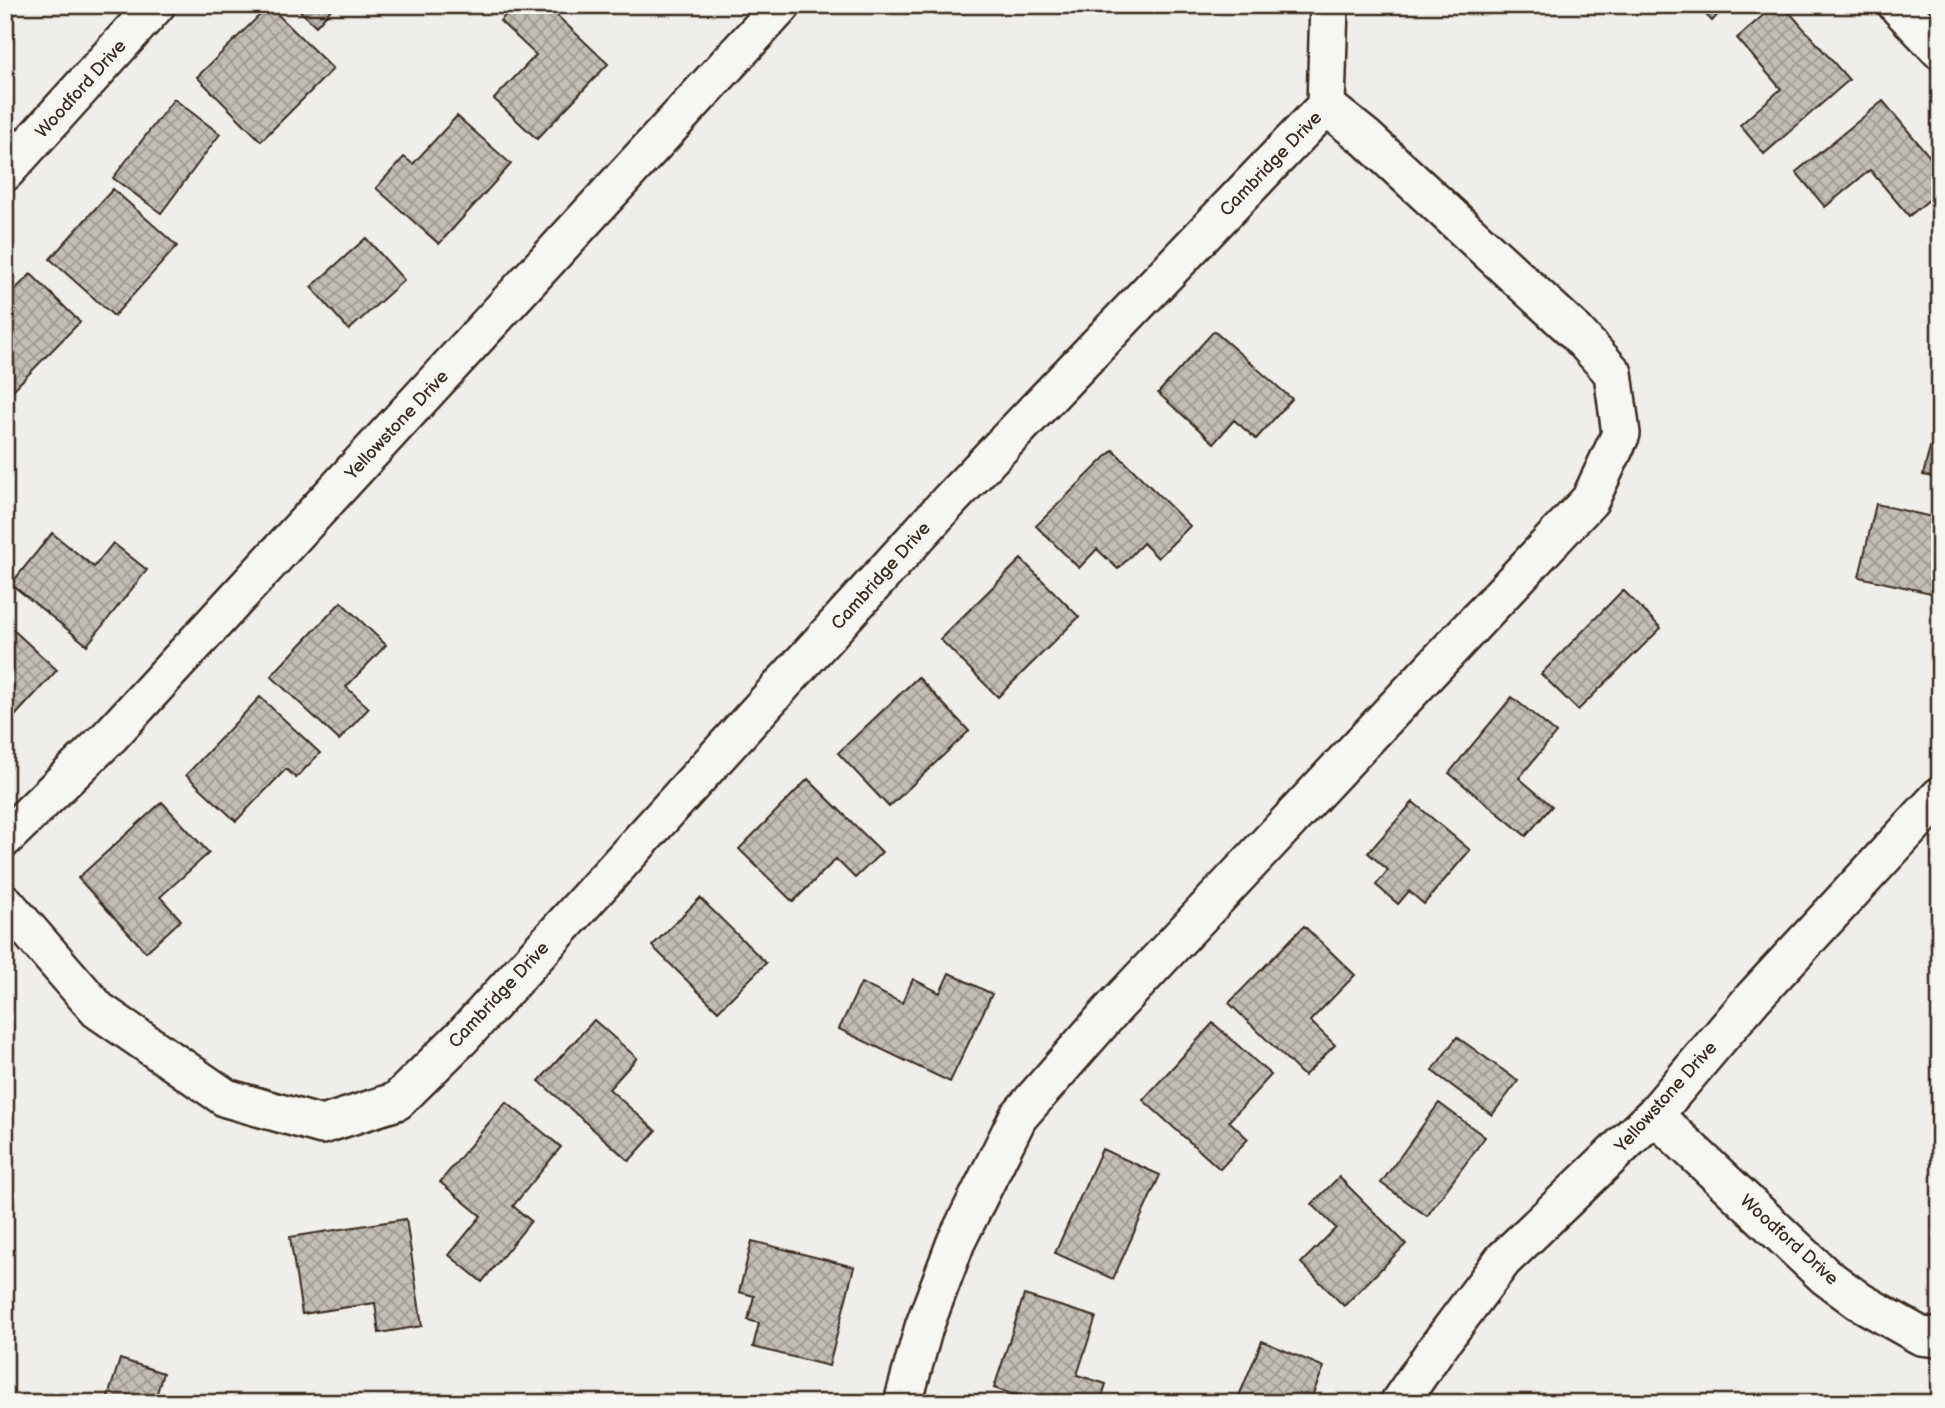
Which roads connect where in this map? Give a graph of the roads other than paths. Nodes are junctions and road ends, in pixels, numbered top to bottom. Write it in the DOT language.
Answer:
graph roads {
  1 [pos="156,5"];
  2 [pos="782,5"];
  3 [pos="1329,5"];
  4 [pos="1897,5"];
  5 [pos="1940,50"];
  6 [pos="1326,106"];
  7 [pos="5,172"];
  8 [pos="1940,796"];
  9 [pos="5,838"];
  10 [pos="5,903"];
  11 [pos="1654,1115"];
  12 [pos="1940,1338"];
  13 [pos="903,1403"];
  14 [pos="1399,1403"];
  1 -- 7 [label="street, Woodford Drive"];
  2 -- 9 [label="street, Yellowstone Drive"];
  3 -- 6 [label="street"];
  4 -- 5 [label="street"];
  6 -- 10 [label="street, Cambridge Drive"];
  6 -- 13 [label="street, Cambridge Drive"];
  8 -- 11 [label="street, Yellowstone Drive"];
  11 -- 12 [label="street, Woodford Drive"];
  11 -- 14 [label="street, Yellowstone Drive"];
}
